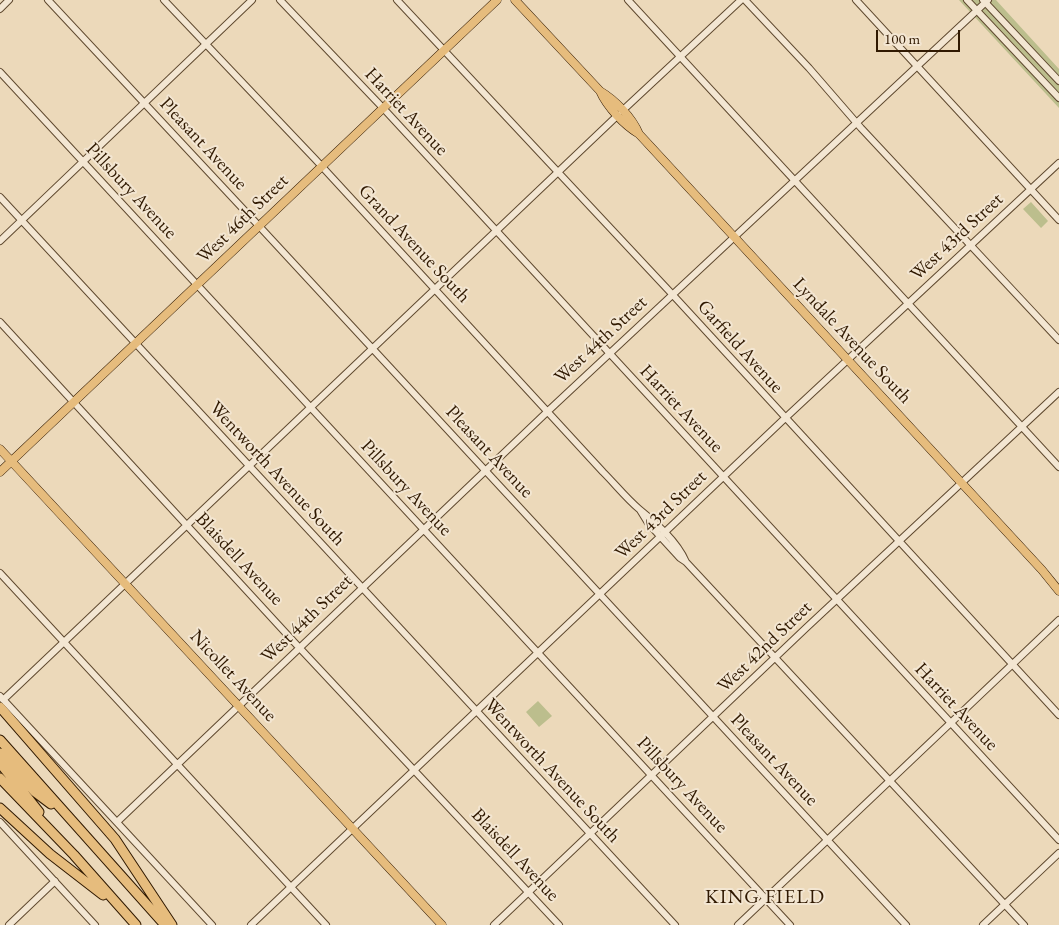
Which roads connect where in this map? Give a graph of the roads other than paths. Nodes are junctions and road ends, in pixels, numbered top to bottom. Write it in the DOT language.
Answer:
graph roads {
  1 [pos="9,0"];
  2 [pos="48,0"];
  3 [pos="164,0"];
  4 [pos="252,0"];
  5 [pos="280,0"];
  6 [pos="397,0"];
  7 [pos="496,0"];
  8 [pos="515,0"];
  9 [pos="628,0"];
  10 [pos="741,0"];
  11 [pos="745,0"];
  12 [pos="856,0"];
  13 [pos="967,0"];
  14 [pos="985,1"];
  15 [pos="0,9"];
  16 [pos="977,10"];
  17 [pos="206,45"];
  18 [pos="444,49"];
  19 [pos="680,57"];
  20 [pos="917,66"];
  21 [pos="0,72"];
  22 [pos="1059,82"];
  23 [pos="1059,98"];
  24 [pos="144,103"];
  25 [pos="383,108"];
  26 [pos="620,113"];
  27 [pos="856,122"];
  28 [pos="82,162"];
  29 [pos="1059,163"];
  30 [pos="321,166"];
  31 [pos="558,172"];
  32 [pos="795,179"];
  33 [pos="1031,189"];
  34 [pos="0,197"];
  35 [pos="22,220"];
  36 [pos="1059,220"];
  37 [pos="259,226"];
  38 [pos="495,231"];
  39 [pos="734,236"];
  40 [pos="0,241"];
  41 [pos="970,245"];
  42 [pos="197,284"];
  43 [pos="435,289"];
  44 [pos="672,294"];
  45 [pos="908,303"];
  46 [pos="0,322"];
  47 [pos="1059,340"];
  48 [pos="135,342"];
  49 [pos="372,348"];
  50 [pos="609,354"];
  51 [pos="847,360"];
  52 [pos="1059,392"];
  53 [pos="73,401"];
  54 [pos="311,407"];
  55 [pos="548,412"];
  56 [pos="784,418"];
  57 [pos="1022,426"];
  58 [pos="0,449"];
  59 [pos="11,461"];
  60 [pos="248,466"];
  61 [pos="1059,467"];
  62 [pos="486,470"];
  63 [pos="0,472"];
  64 [pos="723,476"];
  65 [pos="961,482"];
  66 [pos="186,525"];
  67 [pos="424,529"];
  68 [pos="662,535"];
  69 [pos="899,541"];
  70 [pos="1042,570"];
  71 [pos="0,572"];
  72 [pos="125,583"];
  73 [pos="1059,585"];
  74 [pos="362,588"];
  75 [pos="1059,591"];
  76 [pos="600,594"];
  77 [pos="837,599"];
  78 [pos="1059,620"];
  79 [pos="64,642"];
  80 [pos="300,647"];
  81 [pos="538,653"];
  82 [pos="776,658"];
  83 [pos="1012,665"];
  84 [pos="1,701"];
  85 [pos="238,706"];
  86 [pos="476,712"];
  87 [pos="1059,715"];
  88 [pos="714,716"];
  89 [pos="950,723"];
  90 [pos="0,740"];
  91 [pos="0,753"];
  92 [pos="0,763"];
  93 [pos="177,764"];
  94 [pos="414,770"];
  95 [pos="653,775"];
  96 [pos="0,778"];
  97 [pos="889,781"];
  98 [pos="0,808"];
  99 [pos="65,814"];
  100 [pos="0,822"];
  101 [pos="117,822"];
  102 [pos="353,829"];
  103 [pos="590,832"];
  104 [pos="828,840"];
  105 [pos="1059,840"];
  106 [pos="1059,853"];
  107 [pos="74,855"];
  108 [pos="55,881"];
  109 [pos="291,887"];
  110 [pos="528,892"];
  111 [pos="766,898"];
  112 [pos="1005,904"];
  113 [pos="121,910"];
  114 [pos="9,925"];
  115 [pos="95,925"];
  116 [pos="136,925"];
  117 [pos="165,925"];
  118 [pos="172,925"];
  119 [pos="212,925"];
  120 [pos="251,925"];
  121 [pos="326,925"];
  122 [pos="442,925"];
  123 [pos="494,925"];
  124 [pos="559,925"];
  125 [pos="675,925"];
  126 [pos="738,925"];
  127 [pos="790,925"];
  128 [pos="906,925"];
  129 [pos="983,925"];
  130 [pos="1024,925"];
  1 -- 15 [label="street"];
  2 -- 24 [label="street, Pleasant Avenue"];
  3 -- 17 [label="street, Grand Avenue South"];
  4 -- 17 [label="street"];
  5 -- 25 [label="street, Harriet Avenue"];
  6 -- 18 [label="street, Garfield Avenue"];
  7 -- 18 [label="main road, West 46th Street"];
  8 -- 26 [label="main road, Lyndale Avenue South"];
  9 -- 19 [label="street"];
  10 -- 19 [label="street"];
  11 -- 27 [label="street"];
  12 -- 20 [label="street"];
  13 -- 16 [label="street"];
  14 -- 16 [label="street, West 44th Street"];
  14 -- 22 [label="street"];
  16 -- 20 [label="street, West 44th Street"];
  16 -- 23 [label="street"];
  17 -- 24 [label="street"];
  17 -- 30 [label="street, Grand Avenue South"];
  18 -- 25 [label="main road, West 46th Street"];
  18 -- 31 [label="street, Garfield Avenue"];
  19 -- 26 [label="street"];
  19 -- 32 [label="street"];
  20 -- 27 [label="street, West 44th Street"];
  20 -- 33 [label="street"];
  21 -- 28 [label="street, Pillsbury Avenue"];
  24 -- 28 [label="street"];
  24 -- 37 [label="street, Pleasant Avenue"];
  25 -- 30 [label="main road, West 46th Street"];
  25 -- 38 [label="street, Harriet Avenue"];
  26 -- 31 [label="street"];
  26 -- 39 [label="main road, Lyndale Avenue South"];
  27 -- 32 [label="street, West 44th Street"];
  27 -- 41 [label="street"];
  28 -- 35 [label="street"];
  28 -- 42 [label="street, Pillsbury Avenue"];
  29 -- 33 [label="street, West 43rd Street"];
  30 -- 37 [label="main road, West 46th Street"];
  30 -- 43 [label="street, Grand Avenue South"];
  31 -- 38 [label="street"];
  31 -- 44 [label="street, Garfield Avenue"];
  32 -- 39 [label="street, West 44th Street"];
  32 -- 45 [label="street"];
  33 -- 36 [label="street"];
  33 -- 41 [label="street, West 43rd Street"];
  34 -- 35 [label="street, Wentworth Avenue South"];
  35 -- 40 [label="street"];
  35 -- 48 [label="street, Wentworth Avenue South"];
  37 -- 42 [label="main road, West 46th Street"];
  37 -- 49 [label="street, Pleasant Avenue"];
  38 -- 43 [label="street"];
  38 -- 50 [label="street, Harriet Avenue"];
  39 -- 44 [label="street, West 44th Street"];
  39 -- 51 [label="main road, Lyndale Avenue South"];
  41 -- 45 [label="street, West 43rd Street"];
  41 -- 47 [label="street"];
  42 -- 48 [label="main road, West 46th Street"];
  42 -- 54 [label="street, Pillsbury Avenue"];
  43 -- 49 [label="street"];
  43 -- 55 [label="street, Grand Avenue South"];
  44 -- 50 [label="street, West 44th Street"];
  44 -- 56 [label="street, Garfield Avenue"];
  45 -- 51 [label="street, West 43rd Street"];
  45 -- 57 [label="street"];
  46 -- 53 [label="street, Blaisdell Avenue"];
  48 -- 53 [label="main road, West 46th Street"];
  48 -- 60 [label="street, Wentworth Avenue South"];
  49 -- 54 [label="street"];
  49 -- 62 [label="street, Pleasant Avenue"];
  50 -- 55 [label="street, West 44th Street"];
  50 -- 64 [label="street, Harriet Avenue"];
  51 -- 56 [label="street, West 43rd Street"];
  51 -- 65 [label="main road, Lyndale Avenue South"];
  52 -- 57 [label="street, West 42nd Street"];
  53 -- 59 [label="main road, West 46th Street"];
  53 -- 66 [label="street, Blaisdell Avenue"];
  54 -- 60 [label="street"];
  54 -- 67 [label="street, Pillsbury Avenue"];
  55 -- 62 [label="street, West 44th Street"];
  55 -- 68 [label="street, Grand Avenue South"];
  56 -- 64 [label="street, West 43rd Street"];
  56 -- 69 [label="street, Garfield Avenue"];
  57 -- 61 [label="street"];
  57 -- 65 [label="street, West 42nd Street"];
  58 -- 59 [label="main road, Nicollet Avenue"];
  59 -- 63 [label="main road, West 46th Street"];
  59 -- 72 [label="main road, Nicollet Avenue"];
  60 -- 66 [label="street"];
  60 -- 74 [label="street, Wentworth Avenue South"];
  62 -- 67 [label="street, West 44th Street"];
  62 -- 76 [label="street, Pleasant Avenue"];
  64 -- 68 [label="street, West 43rd Street"];
  64 -- 77 [label="street, Harriet Avenue"];
  65 -- 69 [label="street, West 42nd Street"];
  65 -- 70 [label="main road, Lyndale Avenue South"];
  66 -- 72 [label="street"];
  66 -- 80 [label="street, Blaisdell Avenue"];
  67 -- 74 [label="street, West 44th Street"];
  67 -- 81 [label="street, Pillsbury Avenue"];
  68 -- 76 [label="street, West 43rd Street"];
  68 -- 82 [label="street, Grand Avenue South"];
  69 -- 77 [label="street, West 42nd Street"];
  69 -- 83 [label="street, Garfield Avenue"];
  70 -- 73 [label="main road, Lyndale Avenue South"];
  70 -- 75 [label="main road, Lyndale Avenue South"];
  71 -- 79 [label="street"];
  72 -- 79 [label="street"];
  72 -- 85 [label="main road, Nicollet Avenue"];
  74 -- 80 [label="street, West 44th Street"];
  74 -- 86 [label="street, Wentworth Avenue South"];
  76 -- 81 [label="street, West 43rd Street"];
  76 -- 88 [label="street, Pleasant Avenue"];
  77 -- 82 [label="street, West 42nd Street"];
  77 -- 89 [label="street, Harriet Avenue"];
  78 -- 83 [label="street"];
  79 -- 84 [label="street"];
  79 -- 93 [label="street"];
  80 -- 85 [label="street, West 44th Street"];
  80 -- 94 [label="street, Blaisdell Avenue"];
  81 -- 86 [label="street, West 43rd Street"];
  81 -- 95 [label="street, Pillsbury Avenue"];
  82 -- 88 [label="street, West 42nd Street"];
  82 -- 97 [label="street, Grand Avenue South"];
  83 -- 87 [label="street, Garfield Avenue"];
  83 -- 89 [label="street"];
  84 -- 101 [label="street"];
  84 -- 118 [label="highway"];
  85 -- 93 [label="street, West 44th Street"];
  85 -- 102 [label="main road, Nicollet Avenue"];
  86 -- 94 [label="street, West 43rd Street"];
  86 -- 103 [label="street, Wentworth Avenue South"];
  88 -- 95 [label="street, West 42nd Street"];
  88 -- 104 [label="street, Pleasant Avenue"];
  89 -- 97 [label="street"];
  89 -- 105 [label="street, Harriet Avenue"];
  90 -- 99 [label="highway"];
  91 -- 99 [label="highway"];
  92 -- 107 [label="highway"];
  93 -- 101 [label="street, West 44th Street"];
  93 -- 109 [label="street"];
  94 -- 102 [label="street, West 43rd Street"];
  94 -- 110 [label="street, Blaisdell Avenue"];
  95 -- 103 [label="street, West 42nd Street"];
  95 -- 111 [label="street, Pillsbury Avenue"];
  96 -- 107 [label="highway"];
  97 -- 104 [label="street"];
  97 -- 112 [label="street, Grand Avenue South"];
  98 -- 113 [label="highway"];
  99 -- 117 [label="highway"];
  100 -- 108 [label="street"];
  101 -- 119 [label="street"];
  102 -- 109 [label="street, West 43rd Street"];
  102 -- 122 [label="main road, Nicollet Avenue"];
  103 -- 110 [label="street, West 42nd Street"];
  103 -- 125 [label="street, Wentworth Avenue South"];
  104 -- 111 [label="street"];
  104 -- 128 [label="street, Pleasant Avenue"];
  106 -- 112 [label="street"];
  107 -- 113 [label="highway"];
  108 -- 114 [label="street"];
  108 -- 115 [label="street"];
  109 -- 120 [label="street, West 43rd Street"];
  109 -- 121 [label="street"];
  110 -- 123 [label="street, West 42nd Street"];
  110 -- 124 [label="street, Blaisdell Avenue"];
  111 -- 126 [label="street"];
  111 -- 127 [label="street, Pillsbury Avenue"];
  112 -- 129 [label="street"];
  112 -- 130 [label="street, Grand Avenue South"];
  113 -- 116 [label="highway"];
}
